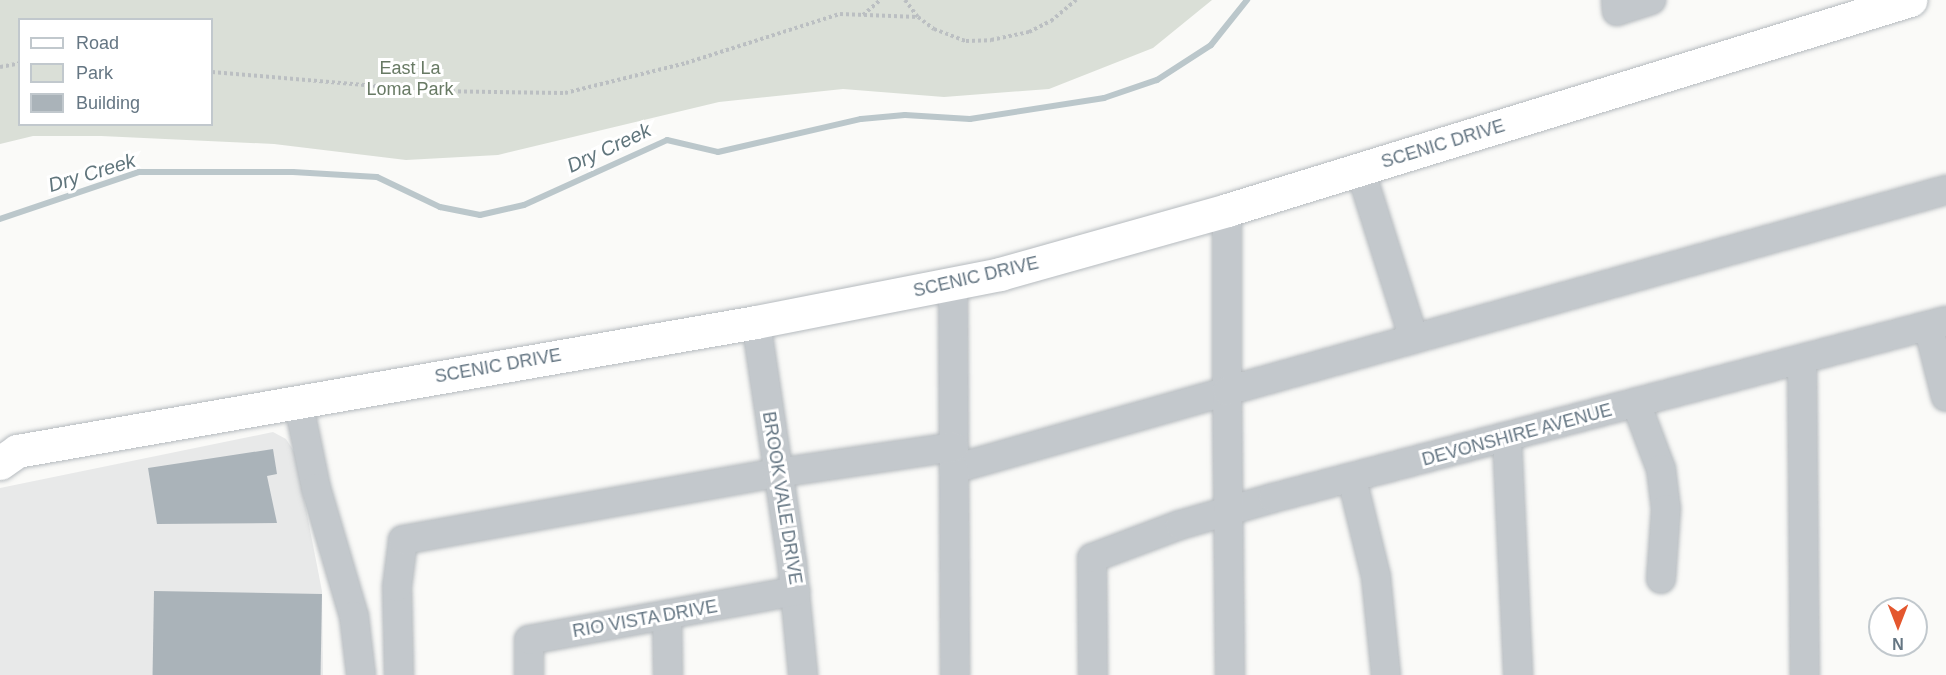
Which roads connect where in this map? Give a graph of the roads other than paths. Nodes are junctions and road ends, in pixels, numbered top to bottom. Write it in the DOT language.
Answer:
graph roads {
  1 [pos="1616,0"];
  2 [pos="1651,0"];
  3 [pos="1910,0"];
  4 [pos="1360,169"];
  5 [pos="1946,190"];
  6 [pos="1227,210"];
  7 [pos="953,284"];
  8 [pos="756,322"];
  9 [pos="1937,323"];
  10 [pos="1414,339"];
  11 [pos="1802,359"];
  12 [pos="1227,392"];
  13 [pos="1946,397"];
  14 [pos="298,401"];
  15 [pos="1636,403"];
  16 [pos="1507,438"];
  17 [pos="6,453"];
  18 [pos="954,458"];
  19 [pos="777,473"];
  20 [pos="1352,479"];
  21 [pos="1227,511"];
  22 [pos="1661,579"];
  23 [pos="796,591"];
  24 [pos="667,615"];
  25 [pos="361,675"];
  26 [pos="399,675"];
  27 [pos="529,675"];
  28 [pos="668,675"];
  29 [pos="803,675"];
  30 [pos="955,675"];
  31 [pos="1093,675"];
  32 [pos="1230,675"];
  33 [pos="1386,675"];
  34 [pos="1518,675"];
  35 [pos="1805,675"];
  1 -- 2 [label="street"];
  3 -- 4 [label="main road, SCENIC DRIVE"];
  4 -- 6 [label="main road, SCENIC DRIVE"];
  4 -- 10 [label="street"];
  5 -- 10 [label="street"];
  6 -- 7 [label="main road, SCENIC DRIVE"];
  6 -- 12 [label="street"];
  7 -- 8 [label="main road, SCENIC DRIVE"];
  7 -- 18 [label="street"];
  8 -- 14 [label="main road, SCENIC DRIVE"];
  8 -- 19 [label="street, BROOK VALE DRIVE"];
  9 -- 11 [label="street, DEVONSHIRE AVENUE"];
  9 -- 13 [label="street"];
  10 -- 12 [label="street"];
  11 -- 15 [label="street, DEVONSHIRE AVENUE"];
  11 -- 35 [label="street"];
  12 -- 18 [label="street"];
  12 -- 21 [label="street"];
  14 -- 17 [label="main road, SCENIC DRIVE"];
  14 -- 25 [label="street"];
  15 -- 16 [label="street, DEVONSHIRE AVENUE"];
  15 -- 22 [label="street"];
  16 -- 20 [label="street, DEVONSHIRE AVENUE"];
  16 -- 34 [label="street"];
  18 -- 19 [label="street"];
  18 -- 30 [label="street"];
  19 -- 23 [label="street, BROOK VALE DRIVE"];
  19 -- 26 [label="street"];
  20 -- 21 [label="street, DEVONSHIRE AVENUE"];
  20 -- 33 [label="street"];
  21 -- 31 [label="street, DEVONSHIRE AVENUE"];
  21 -- 32 [label="street"];
  23 -- 24 [label="street, RIO VISTA DRIVE"];
  23 -- 29 [label="street, BROOK VALE DRIVE"];
  24 -- 27 [label="street, RIO VISTA DRIVE"];
  24 -- 28 [label="street"];
}
